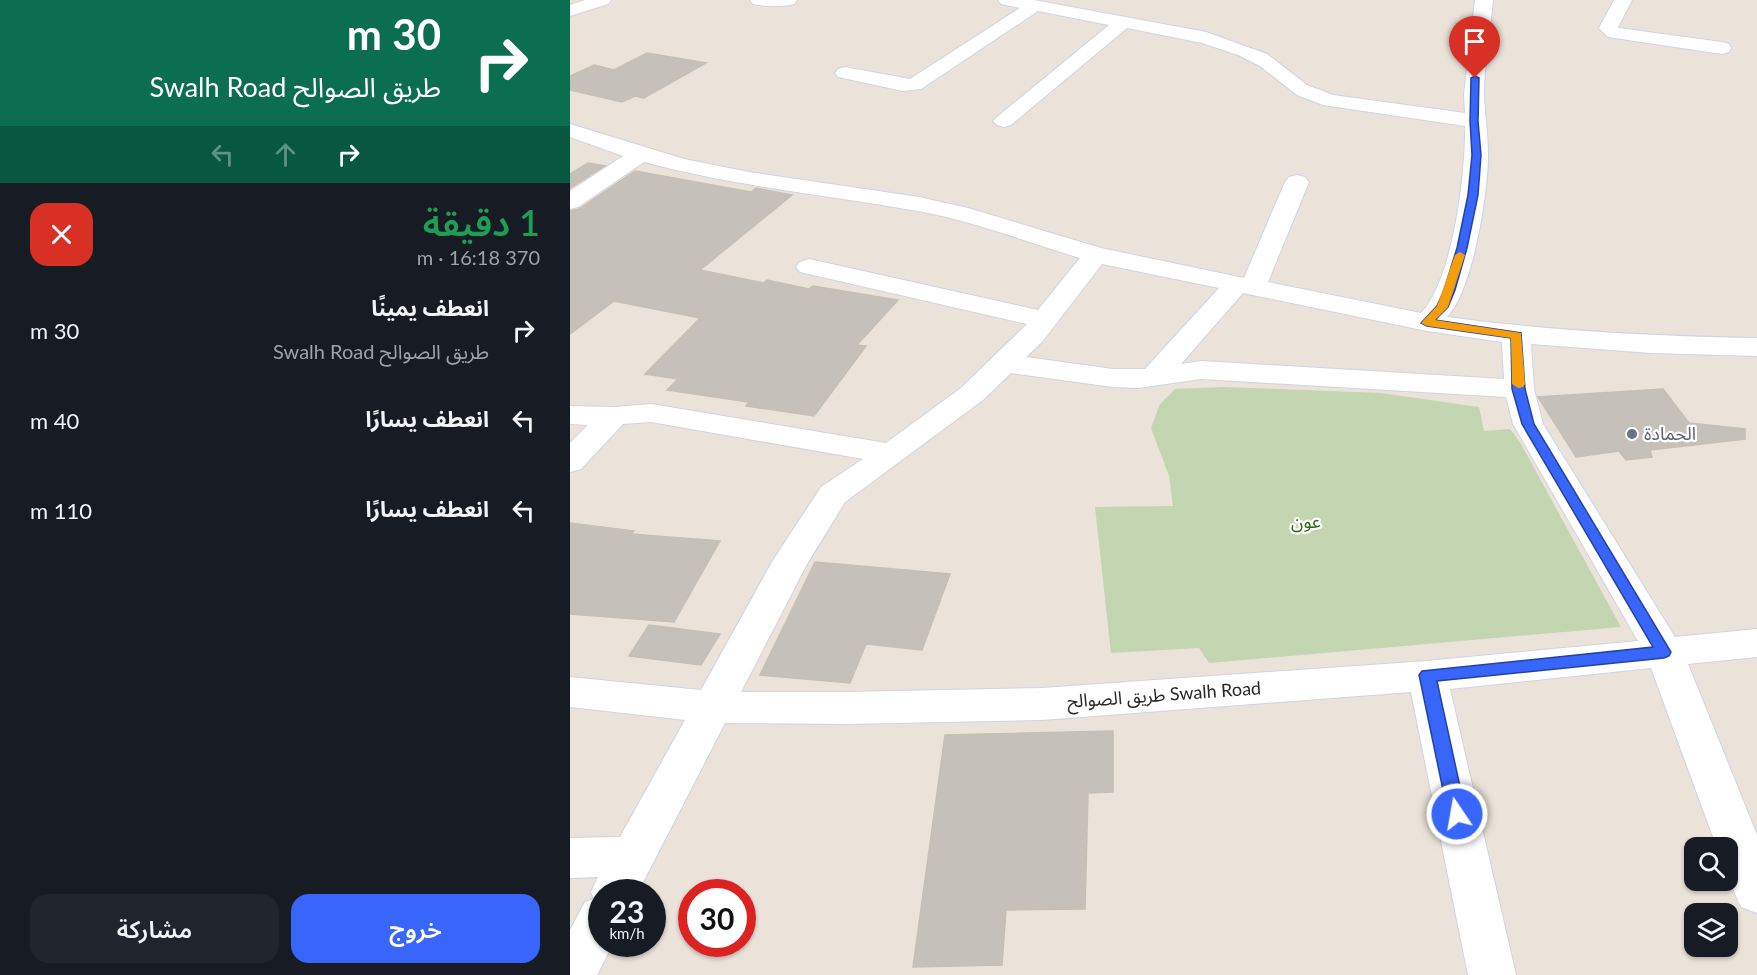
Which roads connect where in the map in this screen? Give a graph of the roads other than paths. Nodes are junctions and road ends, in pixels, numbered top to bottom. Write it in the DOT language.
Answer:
graph roads {
  1 [pos="759,0"];
  2 [pos="788,0"];
  3 [pos="1007,0"];
  4 [pos="1086,0"];
  5 [pos="1484,0"];
  6 [pos="1623,0"];
  7 [pos="1034,6"];
  8 [pos="1064,11"];
  9 [pos="1124,22"];
  10 [pos="1722,48"];
  11 [pos="845,73"];
  12 [pos="1004,121"];
  13 [pos="1474,121"];
  14 [pos="577,138"];
  15 [pos="640,154"];
  16 [pos="1297,182"];
  17 [pos="570,202"];
  18 [pos="1096,255"];
  19 [pos="809,267"];
  20 [pos="1245,286"];
  21 [pos="1045,320"];
  22 [pos="1427,323"];
  23 [pos="1516,335"];
  24 [pos="1757,347"];
  25 [pos="1004,363"];
  26 [pos="1155,376"];
  27 [pos="1519,389"];
  28 [pos="570,415"];
  29 [pos="614,416"];
  30 [pos="892,454"];
  31 [pos="570,462"];
  32 [pos="1757,643"];
  33 [pos="1664,652"];
  34 [pos="1427,675"];
  35 [pos="570,692"];
  36 [pos="714,707"];
  37 [pos="570,858"];
  38 [pos="623,875"];
  39 [pos="1757,892"];
  40 [pos="588,944"];
  41 [pos="572,975"];
  42 [pos="1492,975"];
  1 -- 2 [label="street"];
  3 -- 7 [label="street"];
  4 -- 8 [label="street"];
  5 -- 13 [label="street"];
  6 -- 10 [label="street"];
  7 -- 8 [label="street"];
  7 -- 11 [label="street"];
  8 -- 9 [label="street"];
  9 -- 12 [label="street"];
  9 -- 13 [label="street"];
  13 -- 22 [label="street"];
  14 -- 15 [label="street"];
  15 -- 17 [label="street"];
  15 -- 18 [label="street"];
  16 -- 20 [label="street"];
  18 -- 20 [label="street"];
  18 -- 21 [label="street"];
  19 -- 21 [label="street"];
  20 -- 22 [label="street"];
  20 -- 26 [label="street"];
  21 -- 25 [label="street"];
  22 -- 23 [label="street"];
  23 -- 24 [label="street"];
  23 -- 27 [label="street"];
  25 -- 26 [label="street"];
  25 -- 30 [label="street"];
  26 -- 27 [label="street"];
  27 -- 33 [label="street"];
  28 -- 29 [label="street"];
  29 -- 30 [label="street"];
  29 -- 31 [label="street"];
  30 -- 36 [label="street"];
  32 -- 33 [label="street, طريق الصوالح Swalh Road"];
  33 -- 34 [label="street, طريق الصوالح Swalh Road"];
  33 -- 39 [label="street"];
  34 -- 36 [label="street, طريق الصوالح Swalh Road"];
  34 -- 42 [label="street"];
  35 -- 36 [label="street, طريق الصوالح Swalh Road"];
  36 -- 38 [label="street"];
  37 -- 38 [label="street"];
  40 -- 41 [label="street"];
}
